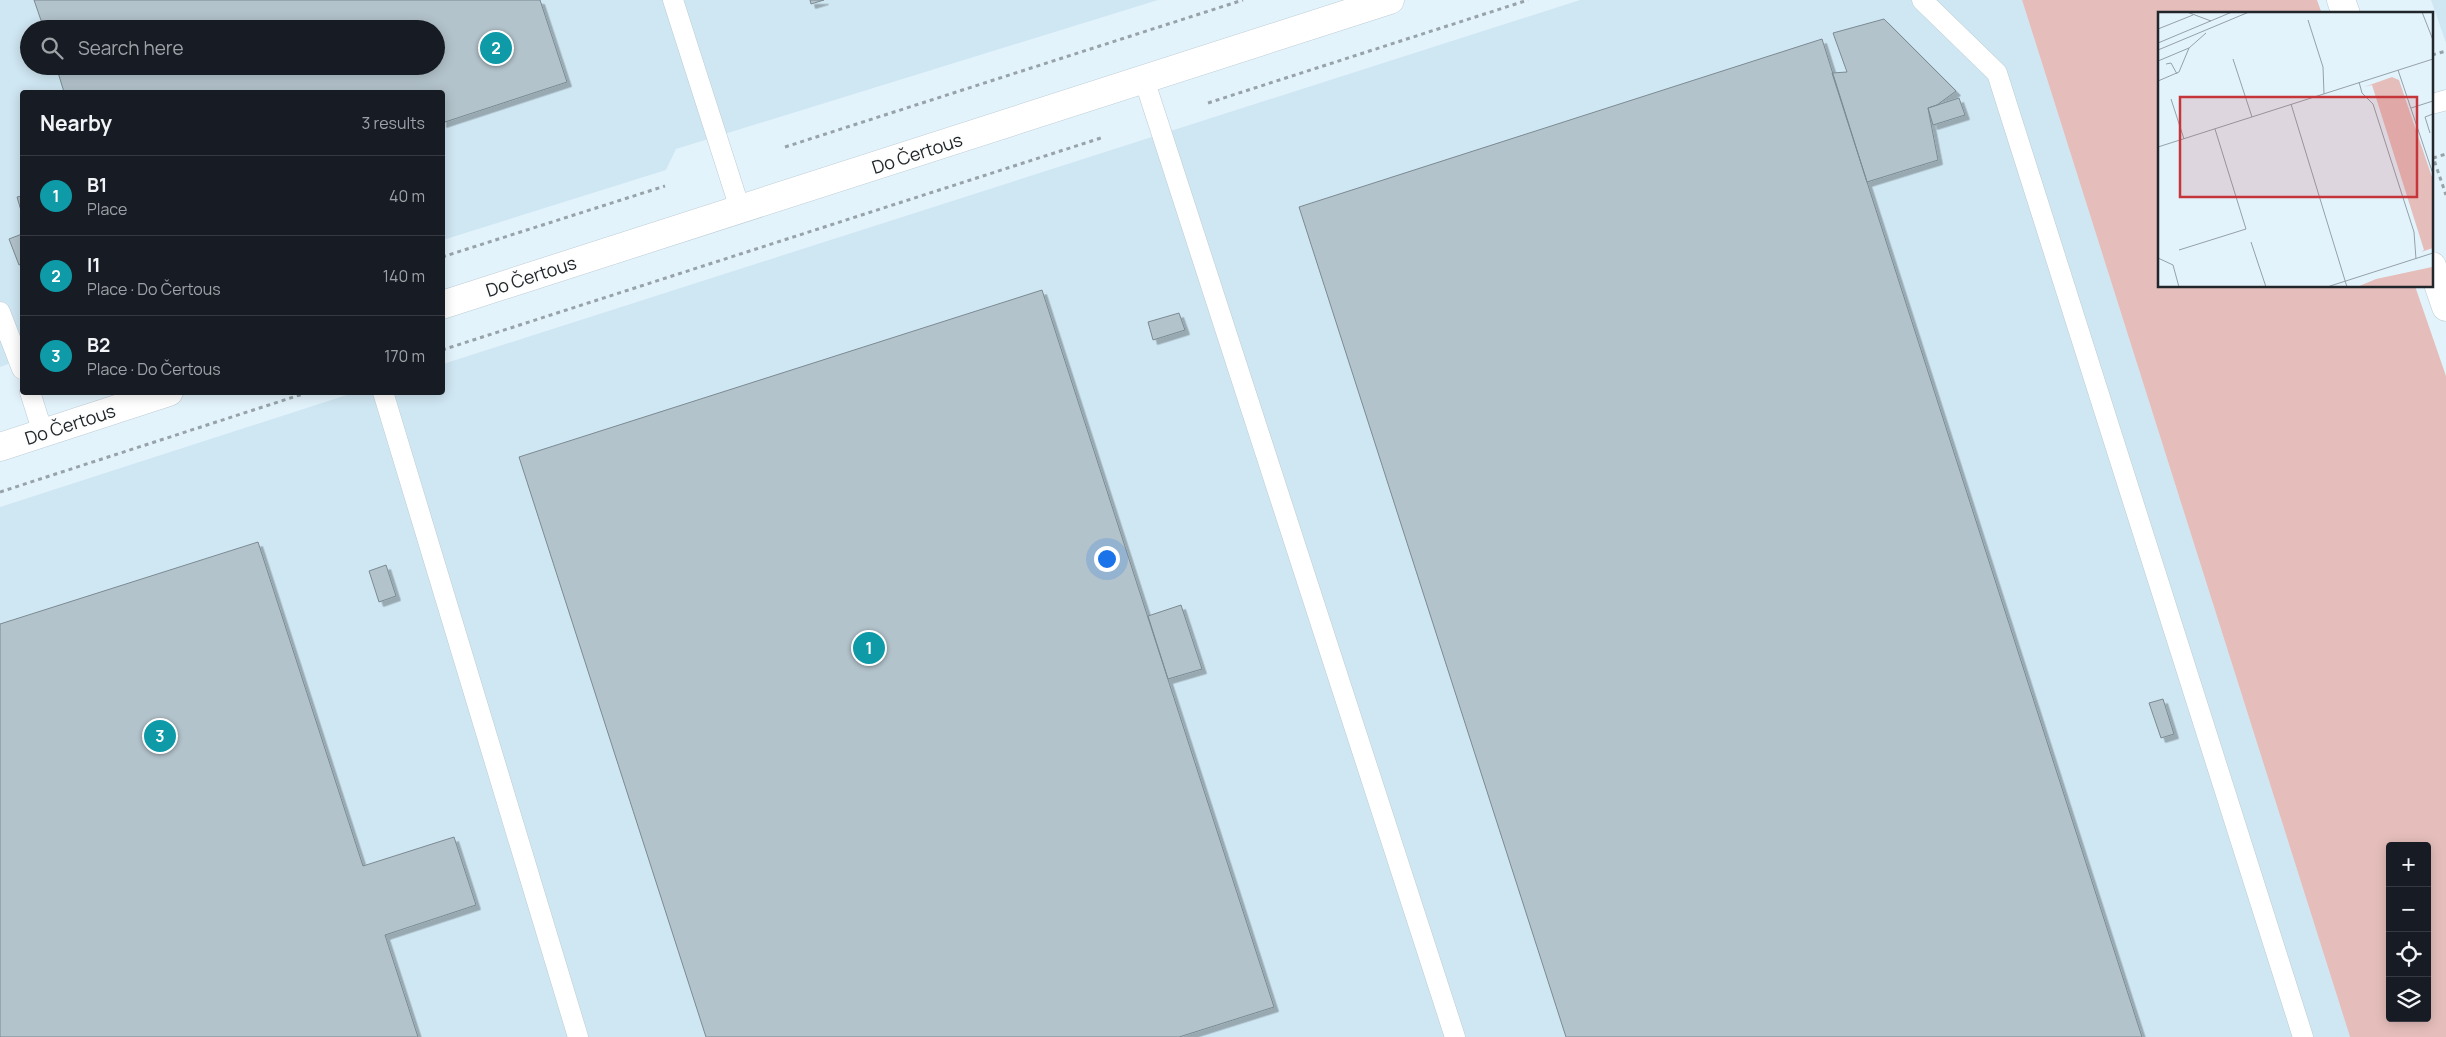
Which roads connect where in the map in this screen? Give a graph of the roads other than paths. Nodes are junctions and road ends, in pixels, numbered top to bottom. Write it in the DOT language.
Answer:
graph roads {
  1 [pos="673,0"];
  2 [pos="1390,0"];
  3 [pos="1922,0"];
  4 [pos="2341,0"];
  5 [pos="2345,12"];
  6 [pos="1144,79"];
  7 [pos="740,209"];
  8 [pos="2434,272"];
  9 [pos="445,304"];
  10 [pos="2446,307"];
  11 [pos="0,312"];
  12 [pos="20,364"];
  13 [pos="31,395"];
  14 [pos="160,395"];
  15 [pos="384,395"];
  16 [pos="43,433"];
  17 [pos="0,447"];
  18 [pos="578,1037"];
  19 [pos="1455,1037"];
  20 [pos="2303,1037"];
  1 -- 7 [label="lane"];
  2 -- 6 [label="street, Do Čertous"];
  3 -- 20 [label="lane"];
  4 -- 5 [label="street"];
  6 -- 7 [label="street, Do Čertous"];
  6 -- 19 [label="lane"];
  7 -- 9 [label="street, Do Čertous"];
  8 -- 10 [label="street"];
  11 -- 12 [label="lane"];
  13 -- 16 [label="lane"];
  14 -- 16 [label="street, Do Čertous"];
  15 -- 18 [label="lane"];
  16 -- 17 [label="street, Do Čertous"];
}
